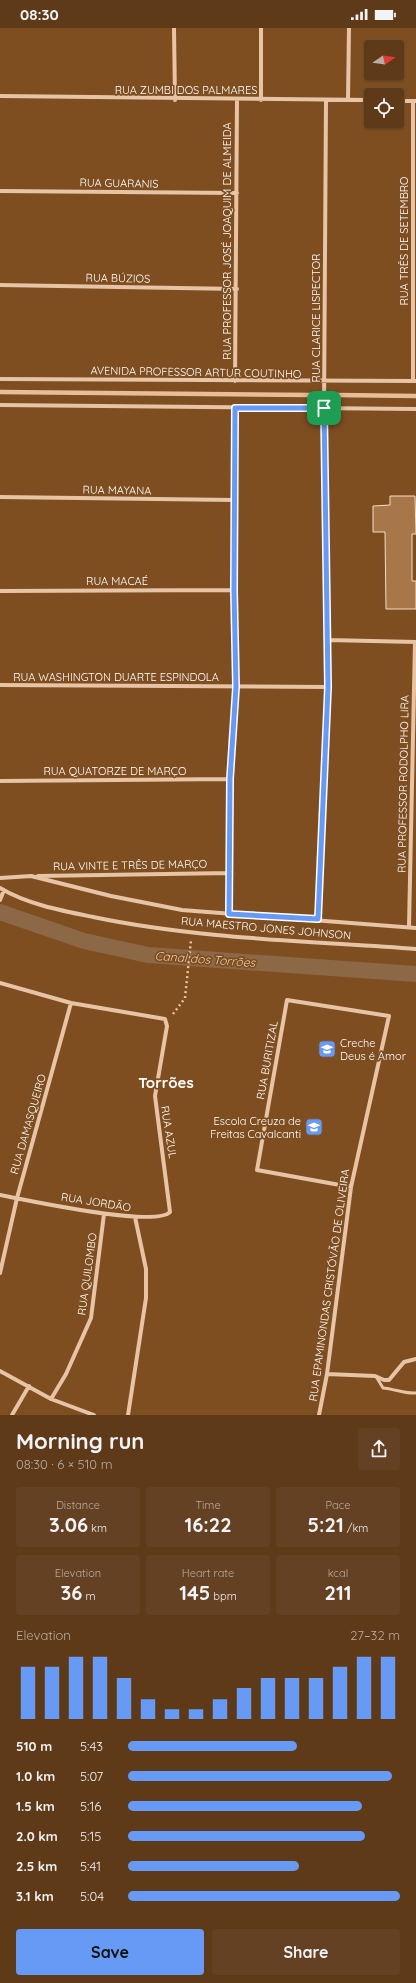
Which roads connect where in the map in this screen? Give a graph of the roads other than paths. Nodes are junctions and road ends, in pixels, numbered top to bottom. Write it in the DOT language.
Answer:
graph roads {
  1 [pos="174,28"];
  2 [pos="261,28"];
  3 [pos="349,28"];
  4 [pos="0,96"];
  5 [pos="175,100"];
  6 [pos="237,100"];
  7 [pos="261,100"];
  8 [pos="326,100"];
  9 [pos="348,100"];
  10 [pos="364,100"];
  11 [pos="414,101"];
  12 [pos="0,191"];
  13 [pos="237,194"];
  14 [pos="415,194"];
  15 [pos="0,285"];
  16 [pos="237,289"];
  17 [pos="415,290"];
  18 [pos="0,379"];
  19 [pos="235,381"];
  20 [pos="415,381"];
  21 [pos="325,382"];
  22 [pos="0,405"];
  23 [pos="235,408"];
  24 [pos="324,408"];
  25 [pos="416,409"];
  26 [pos="0,498"];
  27 [pos="234,500"];
  28 [pos="234,590"];
  29 [pos="0,591"];
  30 [pos="328,640"];
  31 [pos="416,642"];
  32 [pos="0,685"];
  33 [pos="236,687"];
  34 [pos="328,687"];
  35 [pos="414,733"];
  36 [pos="230,779"];
  37 [pos="0,781"];
  38 [pos="410,831"];
  39 [pos="416,831"];
  40 [pos="229,873"];
  41 [pos="31,876"];
  42 [pos="0,878"];
  43 [pos="2,889"];
  44 [pos="0,900"];
  45 [pos="229,914"];
  46 [pos="318,919"];
  47 [pos="409,927"];
  48 [pos="416,928"];
  49 [pos="416,949"];
  50 [pos="0,983"];
  51 [pos="287,1000"];
  52 [pos="72,1003"];
  53 [pos="351,1187"];
  54 [pos="168,1194"];
  55 [pos="0,1195"];
  56 [pos="17,1198"];
  57 [pos="104,1214"];
  58 [pos="135,1218"];
  59 [pos="0,1274"];
  60 [pos="416,1359"];
  61 [pos="0,1372"];
  62 [pos="327,1374"];
  63 [pos="376,1376"];
  64 [pos="29,1386"];
  65 [pos="416,1393"];
  66 [pos="51,1399"];
  67 [pos="12,1415"];
  68 [pos="94,1415"];
  69 [pos="128,1415"];
  70 [pos="319,1415"];
  1 -- 5 [label="street"];
  2 -- 7 [label="street"];
  3 -- 9 [label="street"];
  4 -- 5 [label="street, RUA ZUMBI DOS PALMARES"];
  5 -- 6 [label="street, RUA ZUMBI DOS PALMARES"];
  6 -- 7 [label="street, RUA ZUMBI DOS PALMARES"];
  6 -- 13 [label="street, RUA PROFESSOR JOSÉ JOAQUIM DE ALMEIDA"];
  7 -- 8 [label="street, RUA ZUMBI DOS PALMARES"];
  8 -- 9 [label="street, RUA ZUMBI DOS PALMARES"];
  8 -- 21 [label="street, RUA CLARICE LISPECTOR"];
  9 -- 10 [label="street, RUA ZUMBI DOS PALMARES"];
  11 -- 14 [label="street, RUA TRÊS DE SETEMBRO"];
  12 -- 13 [label="street, RUA GUARANIS"];
  13 -- 16 [label="street, RUA PROFESSOR JOSÉ JOAQUIM DE ALMEIDA"];
  14 -- 17 [label="street, RUA TRÊS DE SETEMBRO"];
  15 -- 16 [label="street, RUA BÚZIOS"];
  16 -- 19 [label="street, RUA PROFESSOR JOSÉ JOAQUIM DE ALMEIDA"];
  17 -- 20 [label="street, RUA TRÊS DE SETEMBRO"];
  18 -- 19 [label="street, AVENIDA PROFESSOR ARTUR COUTINHO"];
  19 -- 21 [label="street, AVENIDA PROFESSOR ARTUR COUTINHO"];
  20 -- 21 [label="street, AVENIDA PROFESSOR ARTUR COUTINHO"];
  21 -- 24 [label="street, RUA CLARICE LISPECTOR"];
  22 -- 23 [label="street"];
  23 -- 24 [label="street"];
  23 -- 27 [label="street"];
  24 -- 25 [label="street"];
  24 -- 30 [label="street, RUA CLARICE LISPECTOR"];
  26 -- 27 [label="street, RUA MAYANA"];
  27 -- 28 [label="street"];
  28 -- 29 [label="street, RUA MACAÉ"];
  28 -- 33 [label="street"];
  30 -- 31 [label="street"];
  30 -- 34 [label="street, RUA CLARICE LISPECTOR"];
  31 -- 35 [label="street, RUA PROFESSOR RODOLPHO LIRA"];
  32 -- 33 [label="street, RUA WASHINGTON DUARTE ESPINDOLA"];
  33 -- 34 [label="street, RUA WASHINGTON DUARTE ESPINDOLA"];
  33 -- 36 [label="street"];
  34 -- 46 [label="street, RUA CLARICE LISPECTOR"];
  35 -- 38 [label="street, RUA PROFESSOR RODOLPHO LIRA"];
  36 -- 37 [label="street, RUA QUATORZE DE MARÇO"];
  36 -- 40 [label="street"];
  38 -- 39 [label="street"];
  38 -- 47 [label="street, RUA PROFESSOR RODOLPHO LIRA"];
  40 -- 41 [label="street, RUA VINTE E TRÊS DE MARÇO"];
  40 -- 45 [label="street"];
  41 -- 42 [label="street, RUA MAESTRO JONES JOHNSON"];
  41 -- 45 [label="street, RUA MAESTRO JONES JOHNSON"];
  43 -- 44 [label="street"];
  43 -- 49 [label="street, RUA MAESTRO JONES JOHNSON"];
  45 -- 46 [label="street, RUA MAESTRO JONES JOHNSON"];
  46 -- 47 [label="street, RUA MAESTRO JONES JOHNSON"];
  47 -- 48 [label="street, RUA MAESTRO JONES JOHNSON"];
  50 -- 52 [label="street"];
  51 -- 53 [label="street, RUA BURITIZAL"];
  51 -- 53 [label="street, RUA EPAMINONDAS CRISTÓVÃO DE OLIVEIRA"];
  52 -- 54 [label="street, RUA AZUL"];
  52 -- 56 [label="street, RUA DAMASQUEIRO"];
  53 -- 62 [label="street, RUA EPAMINONDAS CRISTÓVÃO DE OLIVEIRA"];
  54 -- 58 [label="street, RUA JORDÃO"];
  55 -- 56 [label="street, RUA JORDÃO"];
  56 -- 57 [label="street, RUA JORDÃO"];
  56 -- 59 [label="street, RUA DAMASQUEIRO"];
  57 -- 58 [label="street, RUA JORDÃO"];
  57 -- 66 [label="street, RUA QUILOMBO"];
  58 -- 69 [label="street"];
  60 -- 63 [label="street"];
  61 -- 64 [label="street"];
  62 -- 63 [label="street"];
  62 -- 70 [label="street, RUA EPAMINONDAS CRISTÓVÃO DE OLIVEIRA"];
  63 -- 65 [label="lane"];
  64 -- 66 [label="street"];
  64 -- 67 [label="street"];
  66 -- 68 [label="street"];
}
